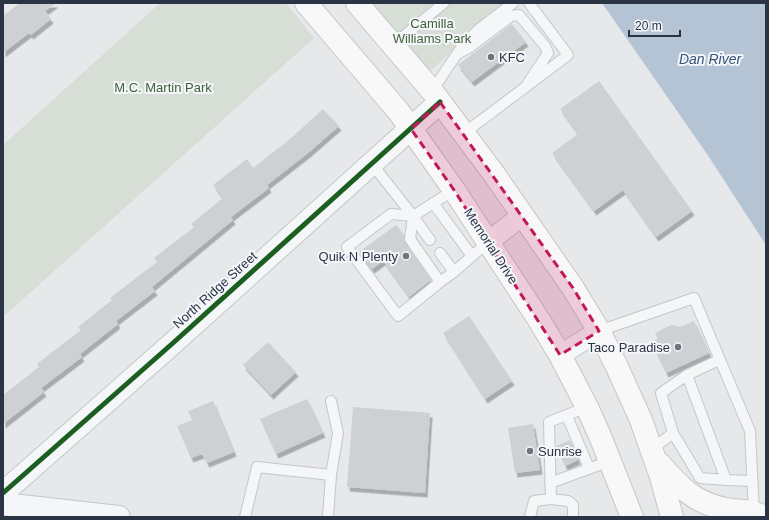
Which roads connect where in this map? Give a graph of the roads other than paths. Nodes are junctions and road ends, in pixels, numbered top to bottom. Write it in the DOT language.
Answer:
graph roads {
  1 [pos="306,3"];
  2 [pos="356,3"];
  3 [pos="444,3"];
  4 [pos="514,3"];
  5 [pos="529,3"];
  6 [pos="393,45"];
  7 [pos="457,54"];
  8 [pos="525,88"];
  9 [pos="436,97"];
  10 [pos="411,129"];
  11 [pos="463,134"];
  12 [pos="372,164"];
  13 [pos="454,190"];
  14 [pos="434,203"];
  15 [pos="523,215"];
  16 [pos="413,216"];
  17 [pos="430,240"];
  18 [pos="488,242"];
  19 [pos="440,253"];
  20 [pos="472,256"];
  21 [pos="454,272"];
  22 [pos="440,282"];
  23 [pos="599,331"];
  24 [pos="560,355"];
  25 [pos="719,360"];
  26 [pos="687,375"];
  27 [pos="331,401"];
  28 [pos="587,407"];
  29 [pos="567,416"];
  30 [pos="673,433"];
  31 [pos="652,452"];
  32 [pos="610,460"];
  33 [pos="589,468"];
  34 [pos="331,475"];
  35 [pos="726,480"];
  36 [pos="752,481"];
  37 [pos="550,483"];
  38 [pos="3,493"];
  39 [pos="551,499"];
  40 [pos="3,504"];
  41 [pos="760,515"];
  42 [pos="119,517"];
  43 [pos="245,517"];
  44 [pos="328,517"];
  45 [pos="530,517"];
  46 [pos="573,517"];
  47 [pos="632,517"];
  48 [pos="672,517"];
  1 -- 10 [label="main road, Memorial Drive"];
  2 -- 6 [label="main road"];
  3 -- 6 [label="lane"];
  4 -- 7 [label="lane"];
  5 -- 8 [label="lane"];
  6 -- 9 [label="main road"];
  7 -- 8 [label="lane"];
  7 -- 9 [label="lane"];
  8 -- 11 [label="lane"];
  9 -- 10 [label="street, North Ridge Street"];
  9 -- 11 [label="main road"];
  10 -- 12 [label="street, North Ridge Street"];
  10 -- 13 [label="main road, Memorial Drive"];
  11 -- 15 [label="main road"];
  12 -- 16 [label="lane"];
  12 -- 38 [label="street, North Ridge Street"];
  13 -- 14 [label="lane"];
  13 -- 18 [label="main road, Memorial Drive"];
  14 -- 16 [label="lane"];
  14 -- 20 [label="lane"];
  15 -- 18 [label="street"];
  15 -- 23 [label="main road"];
  16 -- 17 [label="lane"];
  16 -- 22 [label="lane"];
  16 -- 22 [label="lane"];
  18 -- 20 [label="lane"];
  18 -- 24 [label="main road, Memorial Drive"];
  19 -- 21 [label="lane"];
  20 -- 21 [label="lane"];
  21 -- 22 [label="lane"];
  23 -- 24 [label="street"];
  23 -- 25 [label="lane"];
  23 -- 31 [label="main road"];
  24 -- 28 [label="main road, Memorial Drive"];
  25 -- 26 [label="lane"];
  25 -- 36 [label="lane"];
  26 -- 30 [label="lane"];
  26 -- 35 [label="lane"];
  27 -- 34 [label="lane"];
  28 -- 29 [label="lane"];
  28 -- 32 [label="main road, Memorial Drive"];
  29 -- 33 [label="lane"];
  29 -- 37 [label="lane"];
  30 -- 31 [label="lane"];
  30 -- 35 [label="lane"];
  31 -- 41 [label="main road"];
  31 -- 48 [label="main road"];
  32 -- 33 [label="lane"];
  32 -- 47 [label="main road, Memorial Drive"];
  33 -- 37 [label="lane"];
  34 -- 43 [label="lane"];
  34 -- 44 [label="lane"];
  35 -- 36 [label="lane"];
  36 -- 41 [label="lane"];
  37 -- 39 [label="lane"];
  39 -- 45 [label="lane"];
  39 -- 46 [label="lane"];
  40 -- 42 [label="street"];
}
